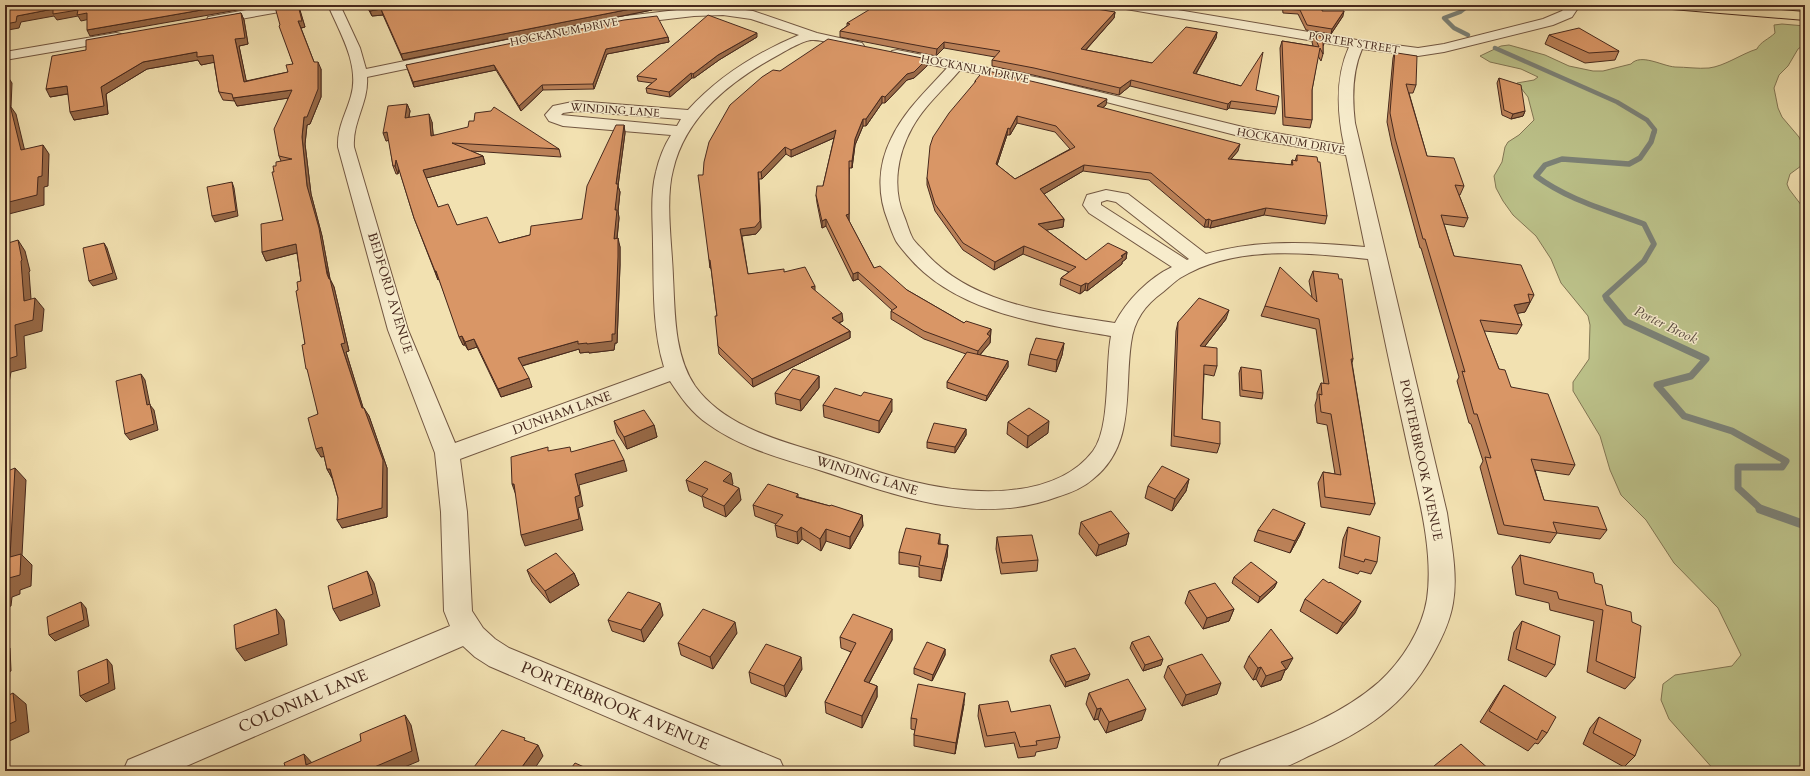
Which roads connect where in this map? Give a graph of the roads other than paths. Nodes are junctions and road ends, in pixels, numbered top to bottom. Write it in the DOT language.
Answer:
graph roads {
  1 [pos="296,5"];
  2 [pos="334,5"];
  3 [pos="757,5"];
  4 [pos="1126,5"];
  5 [pos="1574,5"];
  6 [pos="1672,5"];
  7 [pos="741,13"];
  8 [pos="1805,16"];
  9 [pos="204,22"];
  10 [pos="127,35"];
  11 [pos="811,35"];
  12 [pos="1357,44"];
  13 [pos="5,56"];
  14 [pos="957,65"];
  15 [pos="361,74"];
  16 [pos="686,123"];
  17 [pos="1353,152"];
  18 [pos="1376,254"];
  19 [pos="1194,264"];
  20 [pos="1122,331"];
  21 [pos="676,371"];
  22 [pos="447,455"];
  23 [pos="468,630"];
  24 [pos="139,771"];
  25 [pos="768,771"];
  26 [pos="1232,771"];
  1 -- 9 [label="street"];
  2 -- 15 [label="street, BEDFORD AVENUE"];
  3 -- 7 [label="street"];
  4 -- 12 [label="street, PORTER STREET"];
  5 -- 12 [label="street, PORTER STREET"];
  6 -- 8 [label="main road"];
  7 -- 11 [label="street, HOCKANUM DRIVE"];
  7 -- 15 [label="street, HOCKANUM DRIVE"];
  10 -- 13 [label="street"];
  11 -- 14 [label="street, HOCKANUM DRIVE"];
  11 -- 16 [label="street, WINDING LANE"];
  12 -- 17 [label="street, PORTERBROOK AVENUE"];
  14 -- 17 [label="street, HOCKANUM DRIVE"];
  14 -- 20 [label="street"];
  15 -- 22 [label="street, BEDFORD AVENUE"];
  16 -- 16 [label="street, WINDING LANE"];
  16 -- 21 [label="street, WINDING LANE"];
  17 -- 18 [label="street, PORTERBROOK AVENUE"];
  18 -- 19 [label="street, WINDING LANE"];
  18 -- 26 [label="street, PORTERBROOK AVENUE"];
  19 -- 19 [label="street"];
  19 -- 20 [label="street, WINDING LANE"];
  20 -- 21 [label="street, WINDING LANE"];
  21 -- 22 [label="street, DUNHAM LANE"];
  22 -- 23 [label="street, BEDFORD AVENUE"];
  23 -- 24 [label="street, COLONIAL LANE"];
  23 -- 25 [label="street, PORTERBROOK AVENUE"];
}
